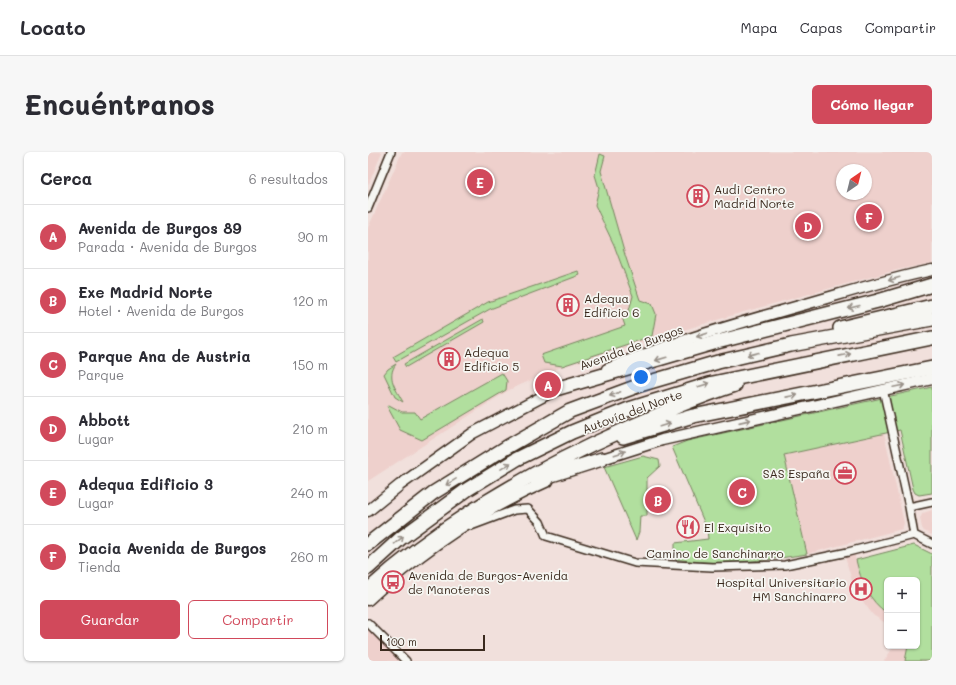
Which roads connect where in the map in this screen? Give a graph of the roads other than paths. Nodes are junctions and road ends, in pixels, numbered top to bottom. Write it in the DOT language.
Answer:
graph roads {
  1 [pos="391,152"];
  2 [pos="368,208"];
  3 [pos="932,270"];
  4 [pos="932,285"];
  5 [pos="932,306"];
  6 [pos="932,319"];
  7 [pos="932,338"];
  8 [pos="791,345"];
  9 [pos="820,360"];
  10 [pos="932,368"];
  11 [pos="932,379"];
  12 [pos="883,389"];
  13 [pos="552,390"];
  14 [pos="602,459"];
  15 [pos="536,472"];
  16 [pos="932,502"];
  17 [pos="909,507"];
  18 [pos="368,511"];
  19 [pos="465,520"];
  20 [pos="914,535"];
  21 [pos="368,544"];
  22 [pos="932,544"];
  23 [pos="368,568"];
  24 [pos="374,589"];
  25 [pos="368,600"];
  26 [pos="368,605"];
  27 [pos="368,620"];
  28 [pos="370,625"];
  29 [pos="406,661"];
  1 -- 2 [label="street"];
  3 -- 13 [label="street, Avenida de Burgos, one-way"];
  4 -- 13 [label="highway, one-way"];
  5 -- 8 [label="highway"];
  6 -- 8 [label="highway, Autovía del Norte"];
  9 -- 7 [label="highway, Autovía del Norte, one-way"];
  8 -- 21 [label="highway, Autovía del Norte, one-way"];
  9 -- 15 [label="highway"];
  23 -- 9 [label="highway, Autovía del Norte, one-way"];
  15 -- 10 [label="highway, one-way"];
  12 -- 11 [label="street, one-way"];
  14 -- 12 [label="street, one-way"];
  12 -- 17 [label="street"];
  13 -- 18 [label="street, Avenida de Burgos"];
  14 -- 19 [label="highway"];
  15 -- 19 [label="highway"];
  16 -- 17 [label="street"];
  17 -- 20 [label="street"];
  19 -- 20 [label="street, Camino de Sanchinarro"];
  19 -- 24 [label="highway"];
  20 -- 22 [label="street"];
  24 -- 25 [label="street"];
  24 -- 26 [label="street"];
  27 -- 28 [label="street"];
  28 -- 29 [label="street"];
}
